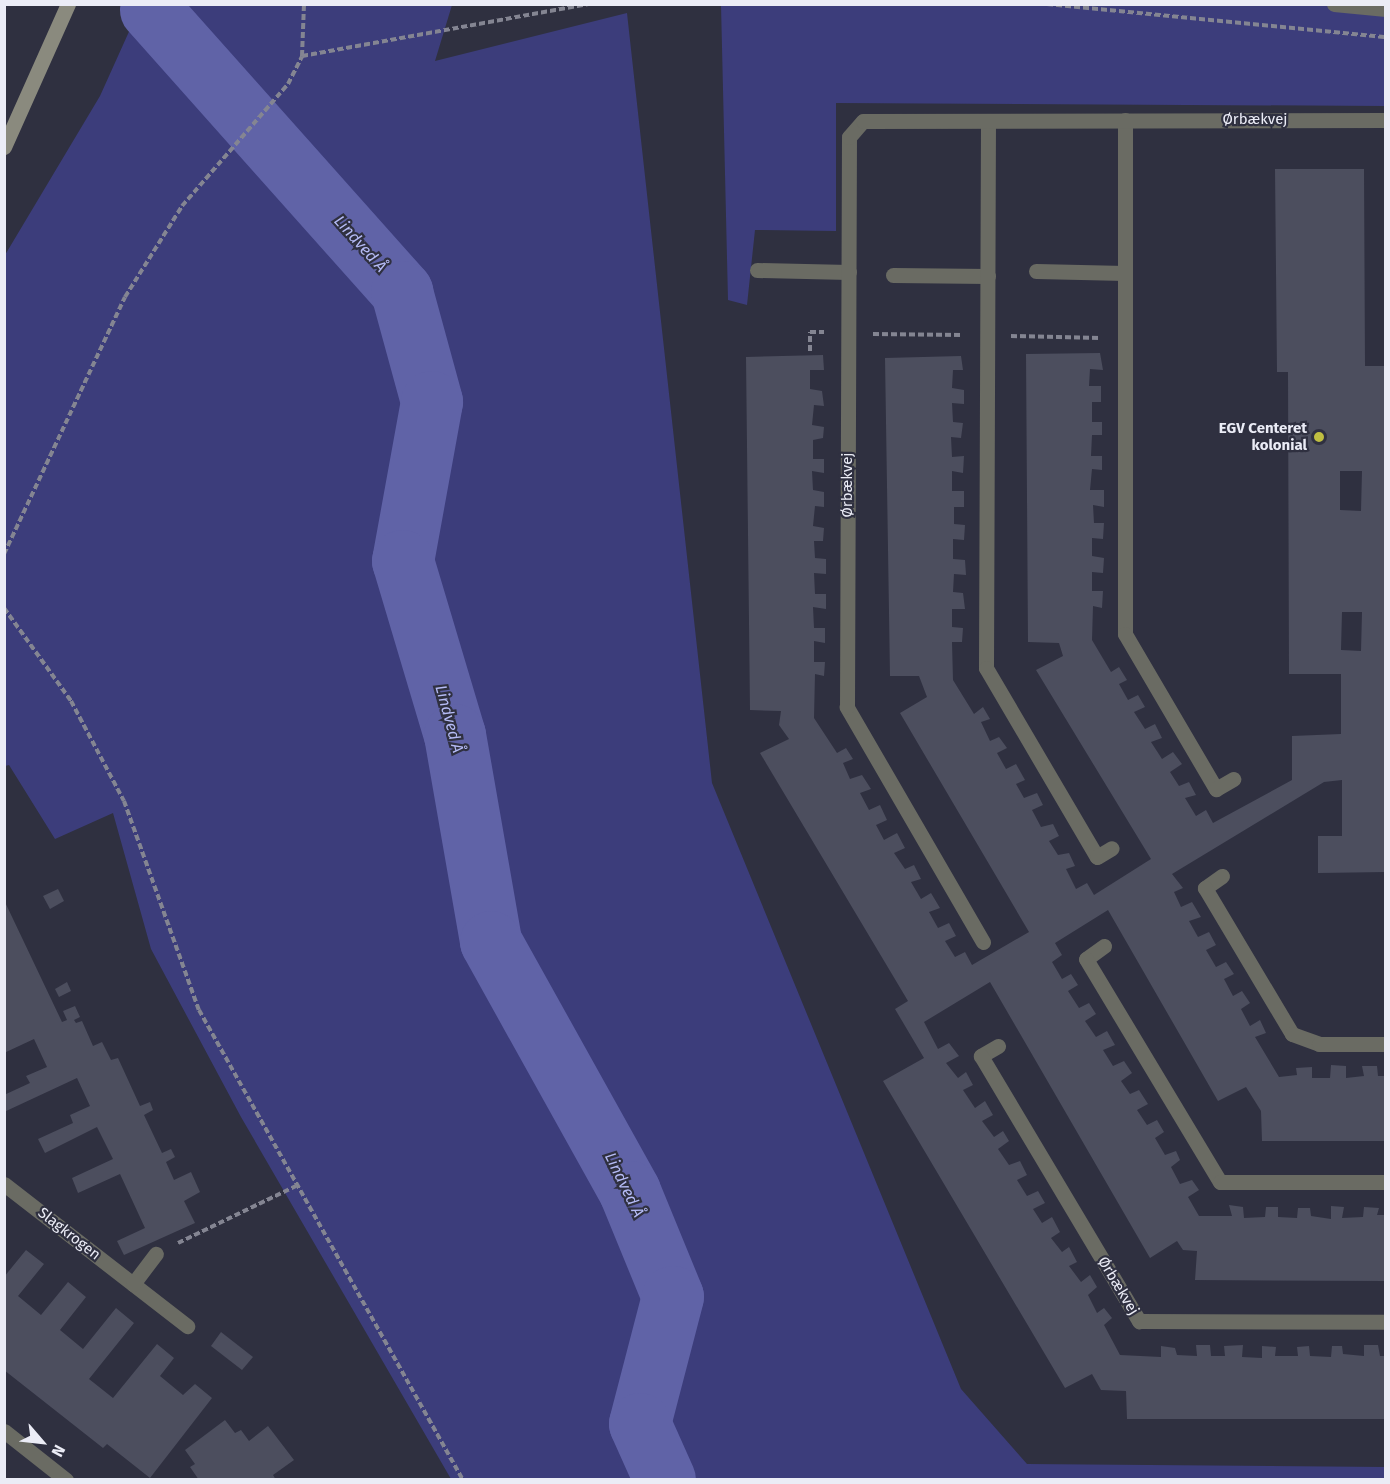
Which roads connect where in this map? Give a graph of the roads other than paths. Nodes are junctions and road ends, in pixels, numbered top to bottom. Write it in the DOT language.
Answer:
graph roads {
  1 [pos="68,4"];
  2 [pos="1334,4"];
  3 [pos="1386,9"];
  4 [pos="1125,120"];
  5 [pos="1386,120"];
  6 [pos="988,121"];
  7 [pos="4,147"];
  8 [pos="757,270"];
  9 [pos="1036,271"];
  10 [pos="849,273"];
  11 [pos="1125,273"];
  12 [pos="893,275"];
  13 [pos="988,276"];
  14 [pos="1233,779"];
  15 [pos="1112,848"];
  16 [pos="1222,876"];
  17 [pos="983,942"];
  18 [pos="1104,946"];
  19 [pos="1386,1044"];
  20 [pos="998,1046"];
  21 [pos="1386,1182"];
  22 [pos="4,1184"];
  23 [pos="156,1254"];
  24 [pos="133,1284"];
  25 [pos="1386,1322"];
  26 [pos="187,1326"];
  27 [pos="4,1431"];
  28 [pos="66,1479"];
  1 -- 7 [label="street"];
  2 -- 3 [label="street"];
  4 -- 5 [label="street, Ørbækvej"];
  4 -- 6 [label="street, Ørbækvej"];
  4 -- 11 [label="street"];
  6 -- 10 [label="street, Ørbækvej"];
  6 -- 13 [label="street"];
  8 -- 10 [label="street"];
  9 -- 11 [label="street"];
  10 -- 17 [label="street, Ørbækvej"];
  11 -- 14 [label="street"];
  12 -- 13 [label="street"];
  13 -- 15 [label="street"];
  16 -- 19 [label="street"];
  18 -- 21 [label="street"];
  20 -- 25 [label="street, Ørbækvej"];
  22 -- 24 [label="street, Slagkrogen"];
  23 -- 24 [label="street"];
  24 -- 26 [label="street, Slagkrogen"];
  27 -- 28 [label="street"];
}
